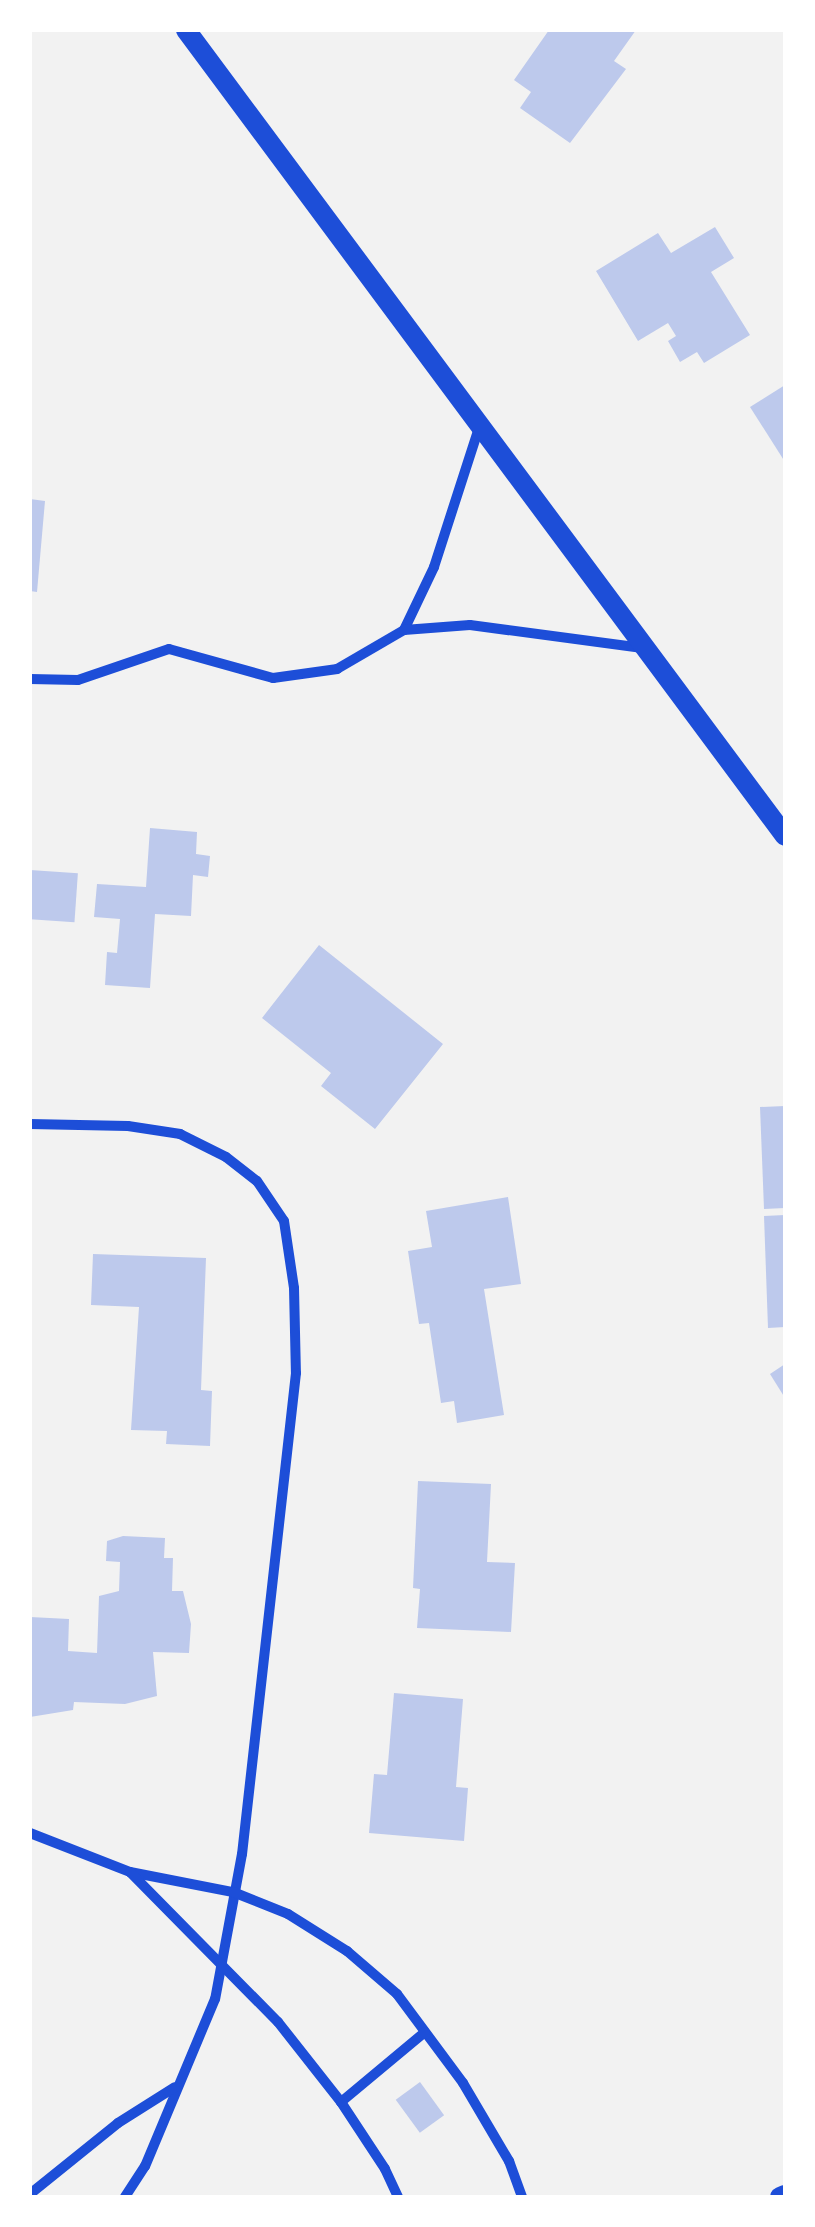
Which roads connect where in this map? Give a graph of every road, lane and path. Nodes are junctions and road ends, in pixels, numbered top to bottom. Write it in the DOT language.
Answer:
graph roads {
  1 [pos="186,30"];
  2 [pos="480,426"];
  3 [pos="404,630"];
  4 [pos="646,649"];
  5 [pos="30,678"];
  6 [pos="785,836"];
  7 [pos="30,1124"];
  8 [pos="30,1833"];
  9 [pos="130,1872"];
  10 [pos="232,1892"];
  11 [pos="220,1965"];
  12 [pos="426,2032"];
  13 [pos="176,2086"];
  14 [pos="341,2102"];
  15 [pos="30,2194"];
  16 [pos="125,2197"];
  17 [pos="398,2197"];
  18 [pos="522,2197"];
  1 -- 2 [label="main road"];
  2 -- 3 [label="street"];
  2 -- 4 [label="main road"];
  3 -- 4 [label="street"];
  3 -- 5 [label="street"];
  4 -- 6 [label="main road"];
  7 -- 10 [label="street"];
  8 -- 9 [label="street"];
  9 -- 10 [label="street"];
  9 -- 11 [label="street"];
  10 -- 11 [label="street"];
  10 -- 12 [label="street"];
  11 -- 13 [label="street"];
  11 -- 14 [label="street"];
  12 -- 14 [label="street"];
  12 -- 18 [label="street"];
  13 -- 15 [label="street"];
  13 -- 16 [label="street"];
  14 -- 17 [label="street"];
}
